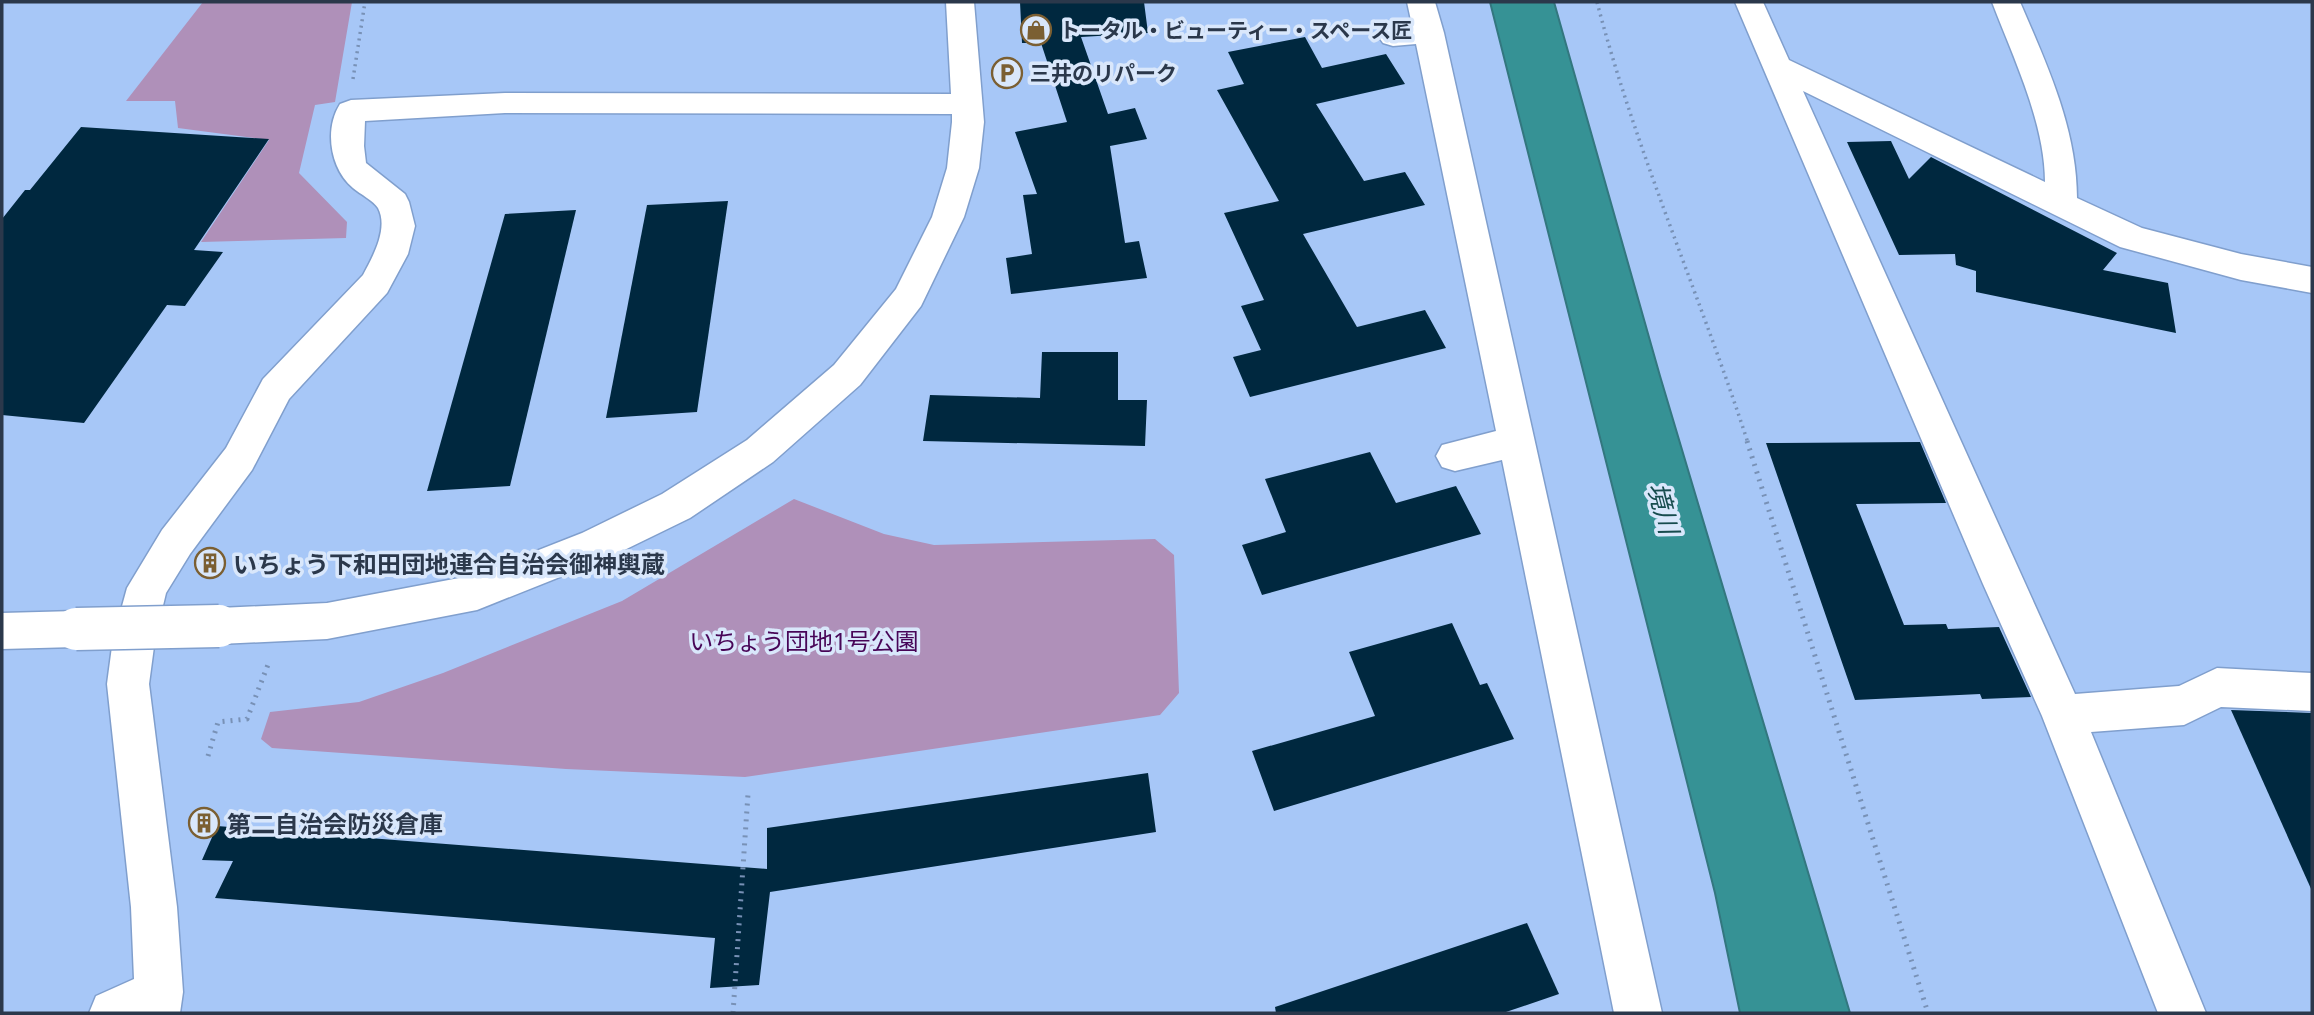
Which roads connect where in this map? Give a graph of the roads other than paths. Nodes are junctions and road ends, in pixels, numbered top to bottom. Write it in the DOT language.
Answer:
graph roads {
  1 [pos="960,2"];
  2 [pos="1749,2"];
  3 [pos="2006,2"];
  4 [pos="1415,24"];
  5 [pos="1777,66"];
  6 [pos="967,104"];
  7 [pos="2061,203"];
  8 [pos="2312,281"];
  9 [pos="1516,441"];
  10 [pos="1455,456"];
  11 [pos="2,631"];
  12 [pos="2312,692"];
  13 [pos="2063,715"];
  14 [pos="158,1003"];
  15 [pos="113,1013"];
  16 [pos="1637,1013"];
  17 [pos="2182,1013"];
  1 -- 6 [label="street"];
  2 -- 5 [label="street"];
  3 -- 7 [label="street"];
  4 -- 9 [label="street"];
  5 -- 7 [label="street"];
  5 -- 13 [label="street"];
  6 -- 11 [label="street, bridge"];
  6 -- 14 [label="street"];
  7 -- 8 [label="street"];
  9 -- 10 [label="street"];
  9 -- 16 [label="street"];
  12 -- 13 [label="street"];
  13 -- 17 [label="street"];
  14 -- 15 [label="street"];
}
